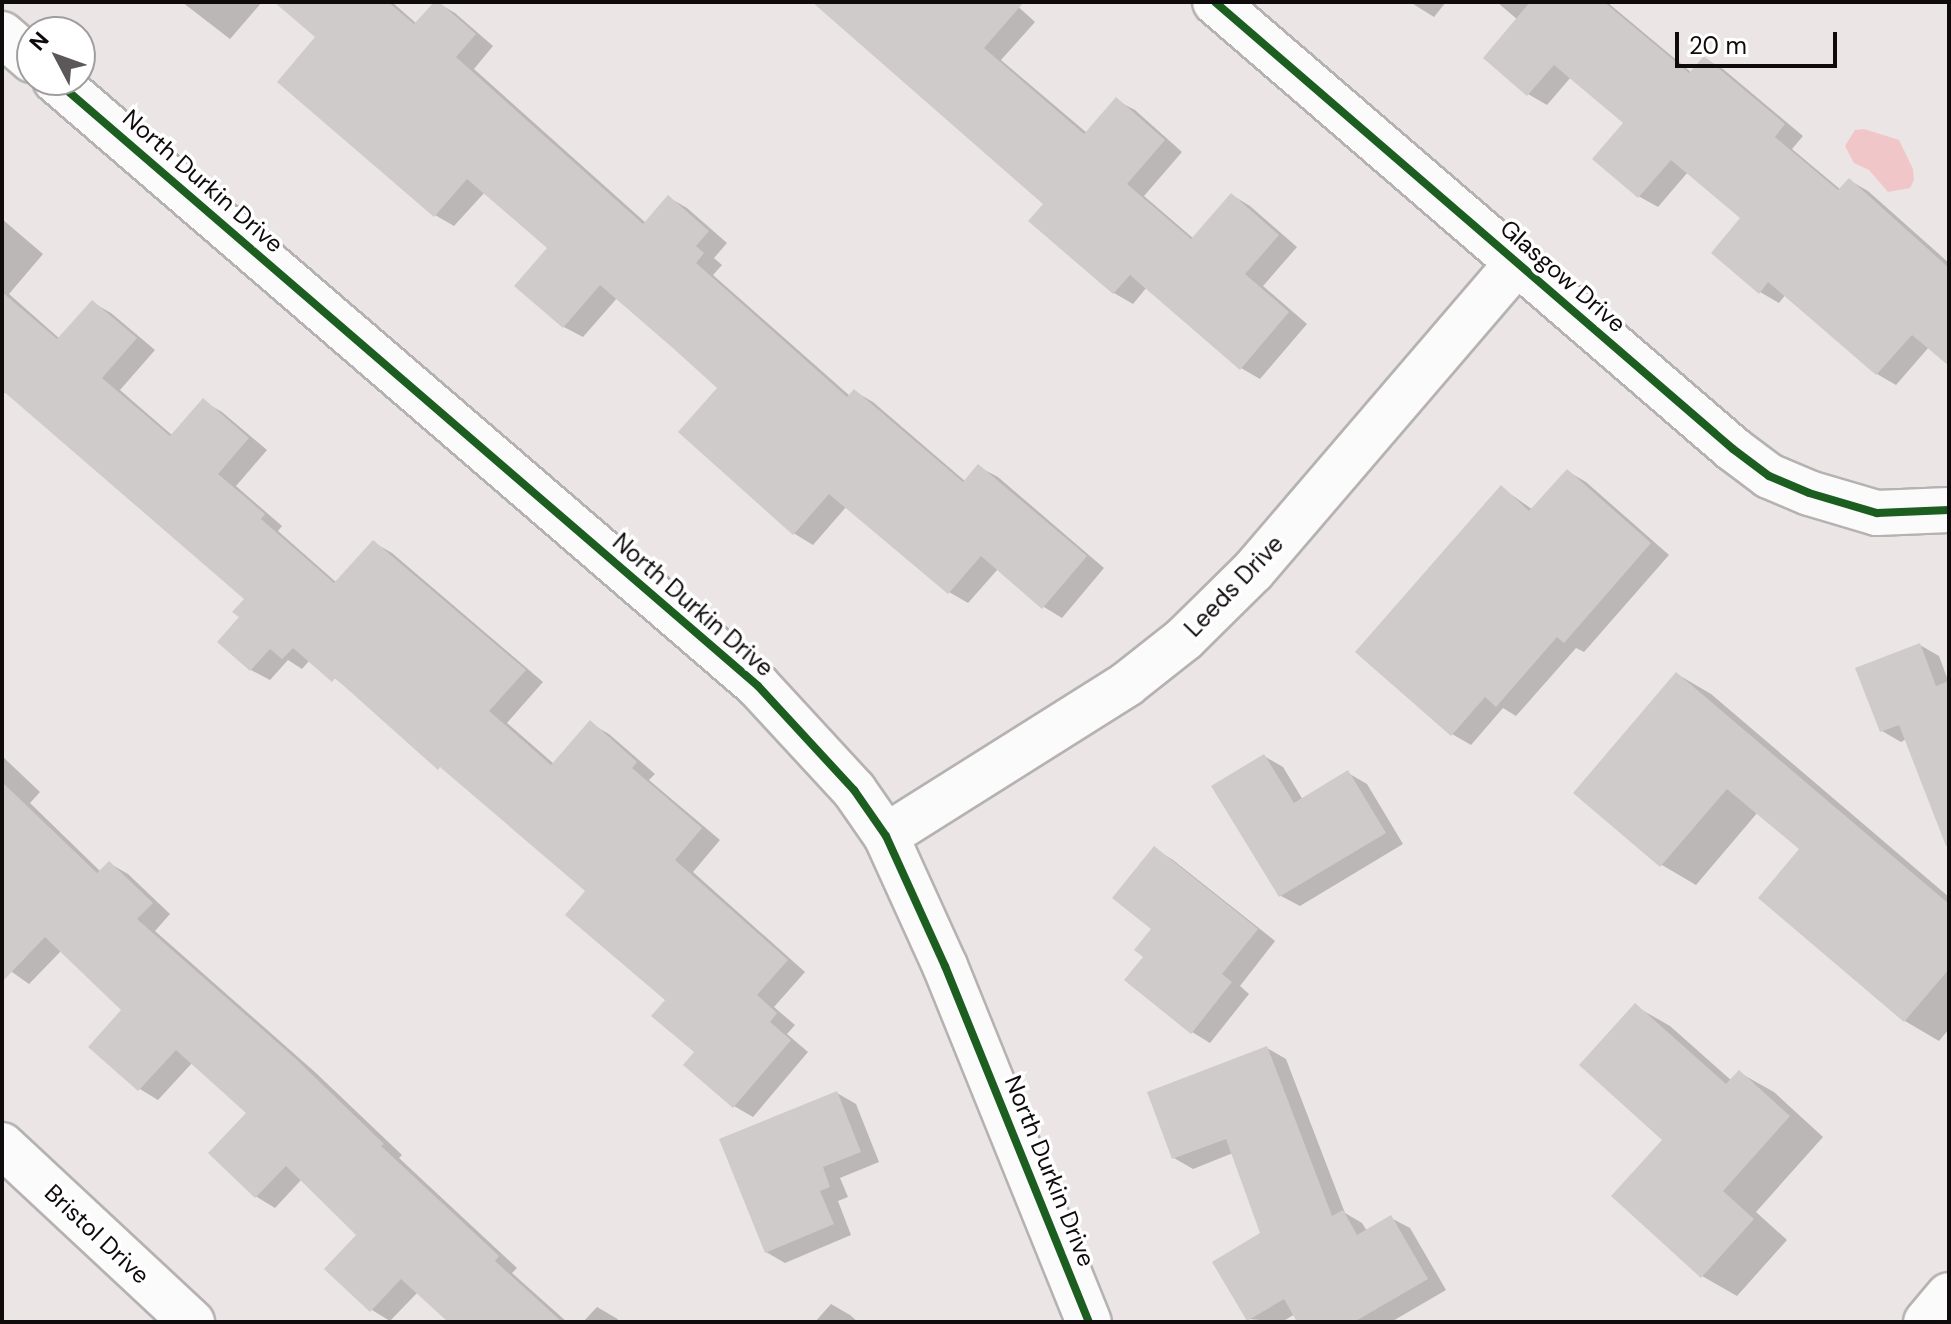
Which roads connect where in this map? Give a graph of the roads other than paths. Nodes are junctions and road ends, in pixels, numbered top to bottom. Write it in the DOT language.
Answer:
graph roads {
  1 [pos="1215,2"];
  2 [pos="74,96"];
  3 [pos="1517,263"];
  4 [pos="1933,512"];
  5 [pos="886,836"];
  6 [pos="2,1145"];
  7 [pos="1949,1295"];
  8 [pos="192,1322"];
  9 [pos="1089,1322"];
  10 [pos="1926,1322"];
  1 -- 3 [label="street, Glasgow Drive"];
  2 -- 5 [label="street, North Durkin Drive"];
  3 -- 4 [label="street, Glasgow Drive"];
  3 -- 5 [label="street, Leeds Drive"];
  5 -- 9 [label="street, North Durkin Drive"];
  6 -- 8 [label="street, Bristol Drive"];
  7 -- 10 [label="street"];
}
